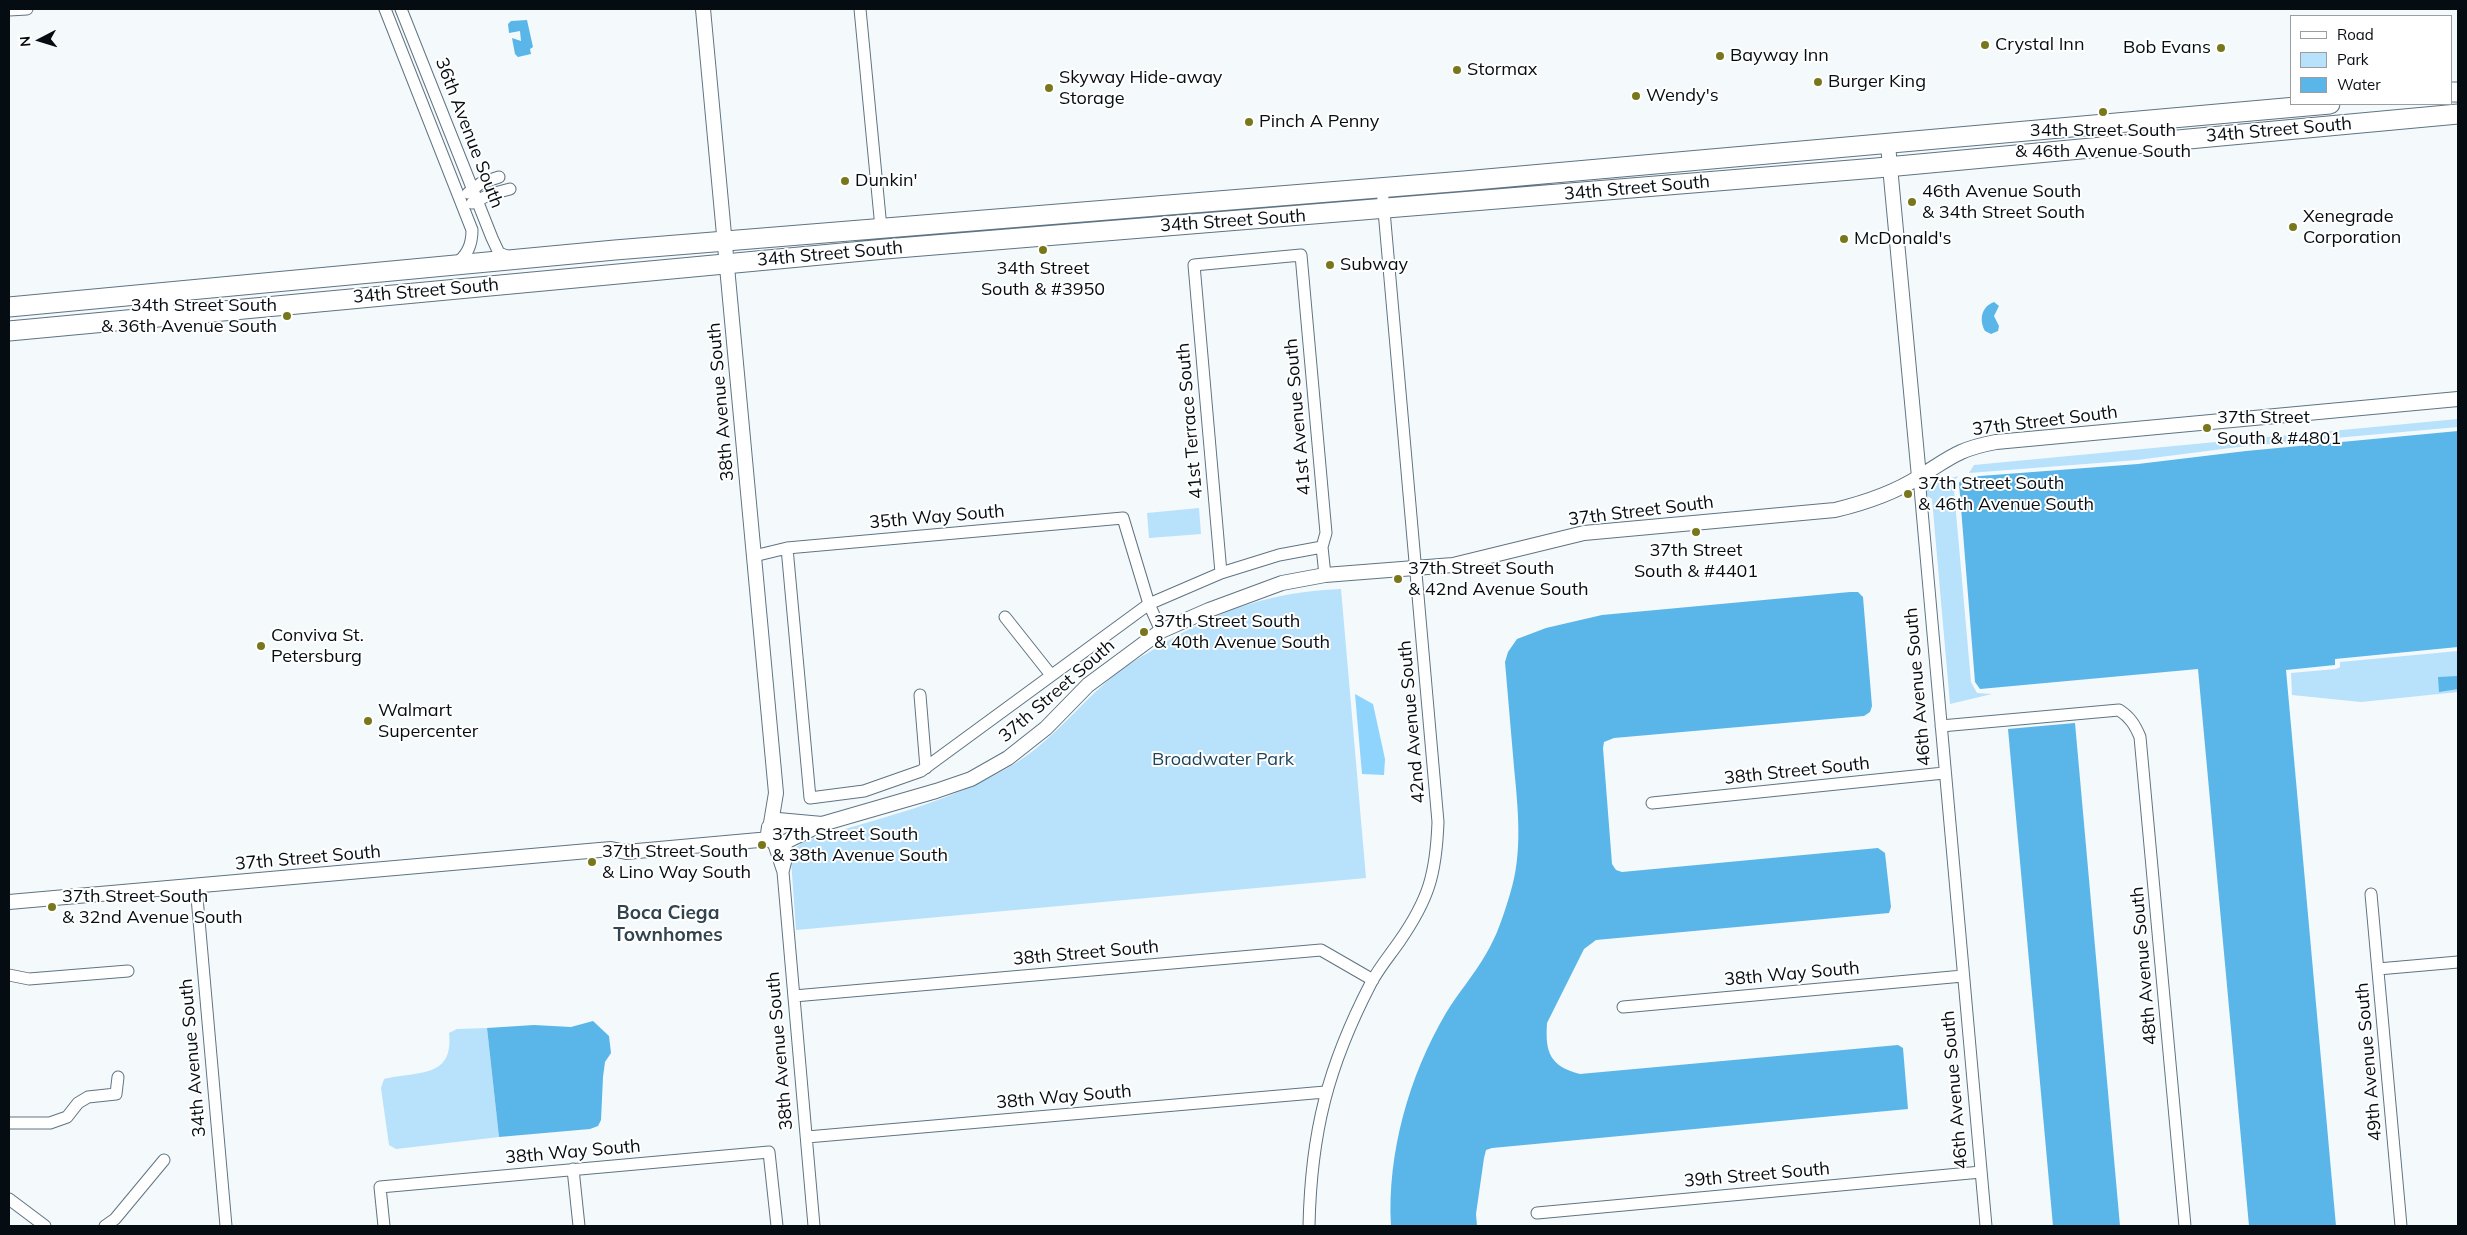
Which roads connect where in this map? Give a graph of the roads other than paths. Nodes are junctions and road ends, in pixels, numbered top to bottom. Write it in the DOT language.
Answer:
graph roads {
  1 [pos="27,9"];
  2 [pos="385,9"];
  3 [pos="401,9"];
  4 [pos="703,9"];
  5 [pos="860,9"];
  6 [pos="9,10"];
  7 [pos="2314,105"];
  8 [pos="2325,105"];
  9 [pos="2458,114"];
  10 [pos="2327,126"];
  11 [pos="2050,130"];
  12 [pos="1888,145"];
  13 [pos="2032,154"];
  14 [pos="1686,162"];
  15 [pos="1637,166"];
  16 [pos="1890,166"];
  17 [pos="499,176"];
  18 [pos="1382,188"];
  19 [pos="1641,188"];
  20 [pos="510,189"];
  21 [pos="1596,192"];
  22 [pos="475,195"];
  23 [pos="462,202"];
  24 [pos="1108,209"];
  25 [pos="1384,210"];
  26 [pos="1024,216"];
  27 [pos="881,228"];
  28 [pos="1027,237"];
  29 [pos="726,241"];
  30 [pos="951,244"];
  31 [pos="615,250"];
  32 [pos="1301,255"];
  33 [pos="516,259"];
  34 [pos="487,262"];
  35 [pos="728,264"];
  36 [pos="454,265"];
  37 [pos="494,285"];
  38 [pos="167,293"];
  39 [pos="380,295"];
  40 [pos="38,304"];
  41 [pos="9,307"];
  42 [pos="9,316"];
  43 [pos="169,317"];
  44 [pos="9,331"];
  45 [pos="2458,399"];
  46 [pos="1919,478"];
  47 [pos="1322,547"];
  48 [pos="787,548"];
  49 [pos="754,556"];
  50 [pos="1416,568"];
  51 [pos="1220,573"];
  52 [pos="1325,575"];
  53 [pos="1149,604"];
  54 [pos="1005,617"];
  55 [pos="1161,632"];
  56 [pos="1051,675"];
  57 [pos="920,694"];
  58 [pos="1941,726"];
  59 [pos="926,768"];
  60 [pos="1944,773"];
  61 [pos="1652,803"];
  62 [pos="778,832"];
  63 [pos="196,886"];
  64 [pos="2371,894"];
  65 [pos="9,902"];
  66 [pos="2458,962"];
  67 [pos="2378,969"];
  68 [pos="128,971"];
  69 [pos="9,975"];
  70 [pos="1963,976"];
  71 [pos="1373,980"];
  72 [pos="794,996"];
  73 [pos="1623,1007"];
  74 [pos="118,1077"];
  75 [pos="1325,1092"];
  76 [pos="9,1123"];
  77 [pos="807,1137"];
  78 [pos="769,1152"];
  79 [pos="164,1160"];
  80 [pos="573,1169"];
  81 [pos="1981,1172"];
  82 [pos="9,1199"];
  83 [pos="1537,1212"];
  84 [pos="45,1226"];
  85 [pos="105,1226"];
  86 [pos="226,1226"];
  87 [pos="384,1226"];
  88 [pos="579,1226"];
  89 [pos="777,1226"];
  90 [pos="814,1226"];
  91 [pos="1309,1226"];
  92 [pos="1986,1226"];
  93 [pos="2185,1226"];
  94 [pos="2401,1226"];
  1 -- 6 [label="street"];
  2 -- 23 [label="street, 36th Avenue South"];
  3 -- 22 [label="street, 36th Avenue South"];
  4 -- 29 [label="street, 38th Avenue South"];
  5 -- 27 [label="street"];
  7 -- 11 [label="highway, 34th Street South"];
  8 -- 10 [label="street"];
  9 -- 10 [label="highway, 34th Street South"];
  10 -- 13 [label="highway, 34th Street South"];
  11 -- 12 [label="highway, 34th Street South"];
  11 -- 13 [label="street"];
  12 -- 14 [label="highway, 34th Street South"];
  12 -- 16 [label="street, 46th Avenue South"];
  13 -- 16 [label="highway, 34th Street South"];
  14 -- 15 [label="highway, 34th Street South"];
  14 -- 19 [label="highway"];
  15 -- 18 [label="highway, 34th Street South"];
  15 -- 21 [label="highway"];
  16 -- 19 [label="highway, 34th Street South"];
  16 -- 46 [label="street, 46th Avenue South"];
  17 -- 22 [label="street"];
  18 -- 24 [label="highway, 34th Street South"];
  18 -- 25 [label="street, 42nd Avenue South"];
  19 -- 21 [label="highway, 34th Street South"];
  20 -- 22 [label="street"];
  21 -- 25 [label="highway, 34th Street South"];
  22 -- 23 [label="street"];
  22 -- 33 [label="street, 36th Avenue South"];
  23 -- 36 [label="street, 36th Avenue South"];
  24 -- 26 [label="highway, 34th Street South"];
  24 -- 28 [label="highway"];
  25 -- 28 [label="highway, 34th Street South"];
  25 -- 50 [label="street, 42nd Avenue South"];
  26 -- 27 [label="highway, 34th Street South"];
  26 -- 30 [label="highway"];
  27 -- 29 [label="highway, 34th Street South"];
  28 -- 30 [label="highway, 34th Street South"];
  29 -- 31 [label="highway, 34th Street South"];
  29 -- 35 [label="street, 38th Avenue South"];
  30 -- 35 [label="highway, 34th Street South"];
  31 -- 33 [label="highway, 34th Street South"];
  31 -- 37 [label="highway"];
  32 -- 47 [label="street, 41st Avenue South"];
  32 -- 51 [label="street, 41st Terrace South"];
  33 -- 34 [label="highway, 34th Street South"];
  34 -- 36 [label="highway, 34th Street South"];
  34 -- 39 [label="highway"];
  35 -- 37 [label="highway, 34th Street South"];
  35 -- 49 [label="street, 38th Avenue South"];
  36 -- 38 [label="highway, 34th Street South"];
  37 -- 39 [label="highway, 34th Street South"];
  38 -- 40 [label="highway, 34th Street South"];
  38 -- 43 [label="street"];
  39 -- 43 [label="highway, 34th Street South"];
  40 -- 41 [label="highway, 34th Street South"];
  40 -- 42 [label="highway"];
  43 -- 44 [label="highway, 34th Street South"];
  45 -- 46 [label="street, 37th Street South"];
  46 -- 50 [label="street, 37th Street South"];
  46 -- 58 [label="street, 46th Avenue South"];
  47 -- 51 [label="street"];
  47 -- 52 [label="street, 41st Avenue South"];
  48 -- 49 [label="street, 35th Way South"];
  48 -- 53 [label="street, 35th Way South"];
  48 -- 59 [label="street"];
  49 -- 62 [label="street, 38th Avenue South"];
  50 -- 52 [label="street, 37th Street South"];
  50 -- 71 [label="street, 42nd Avenue South"];
  51 -- 53 [label="street"];
  52 -- 55 [label="street, 37th Street South"];
  53 -- 55 [label="street"];
  53 -- 56 [label="street"];
  54 -- 56 [label="street"];
  55 -- 62 [label="street, 37th Street South"];
  56 -- 59 [label="street"];
  57 -- 59 [label="street"];
  58 -- 60 [label="street, 46th Avenue South"];
  58 -- 93 [label="street, 48th Avenue South"];
  60 -- 61 [label="street, 38th Street South"];
  60 -- 70 [label="street, 46th Avenue South"];
  62 -- 63 [label="street, 37th Street South"];
  62 -- 72 [label="street, 38th Avenue South"];
  63 -- 65 [label="street, 37th Street South"];
  63 -- 86 [label="street, 34th Avenue South"];
  64 -- 67 [label="street, 49th Avenue South"];
  66 -- 67 [label="street"];
  67 -- 94 [label="street, 49th Avenue South"];
  68 -- 69 [label="street"];
  70 -- 73 [label="street, 38th Way South"];
  70 -- 81 [label="street, 46th Avenue South"];
  71 -- 72 [label="street, 38th Street South"];
  71 -- 75 [label="street, 42nd Avenue South"];
  72 -- 77 [label="street, 38th Avenue South"];
  74 -- 76 [label="street"];
  75 -- 77 [label="street, 38th Way South"];
  75 -- 91 [label="street, 42nd Avenue South"];
  77 -- 90 [label="street, 38th Avenue South"];
  78 -- 80 [label="street, 38th Way South"];
  78 -- 89 [label="street, 38th Avenue South"];
  79 -- 85 [label="street"];
  80 -- 87 [label="street, 38th Way South"];
  80 -- 88 [label="street"];
  81 -- 83 [label="street, 39th Street South"];
  81 -- 92 [label="street, 46th Avenue South"];
  82 -- 84 [label="street"];
}
